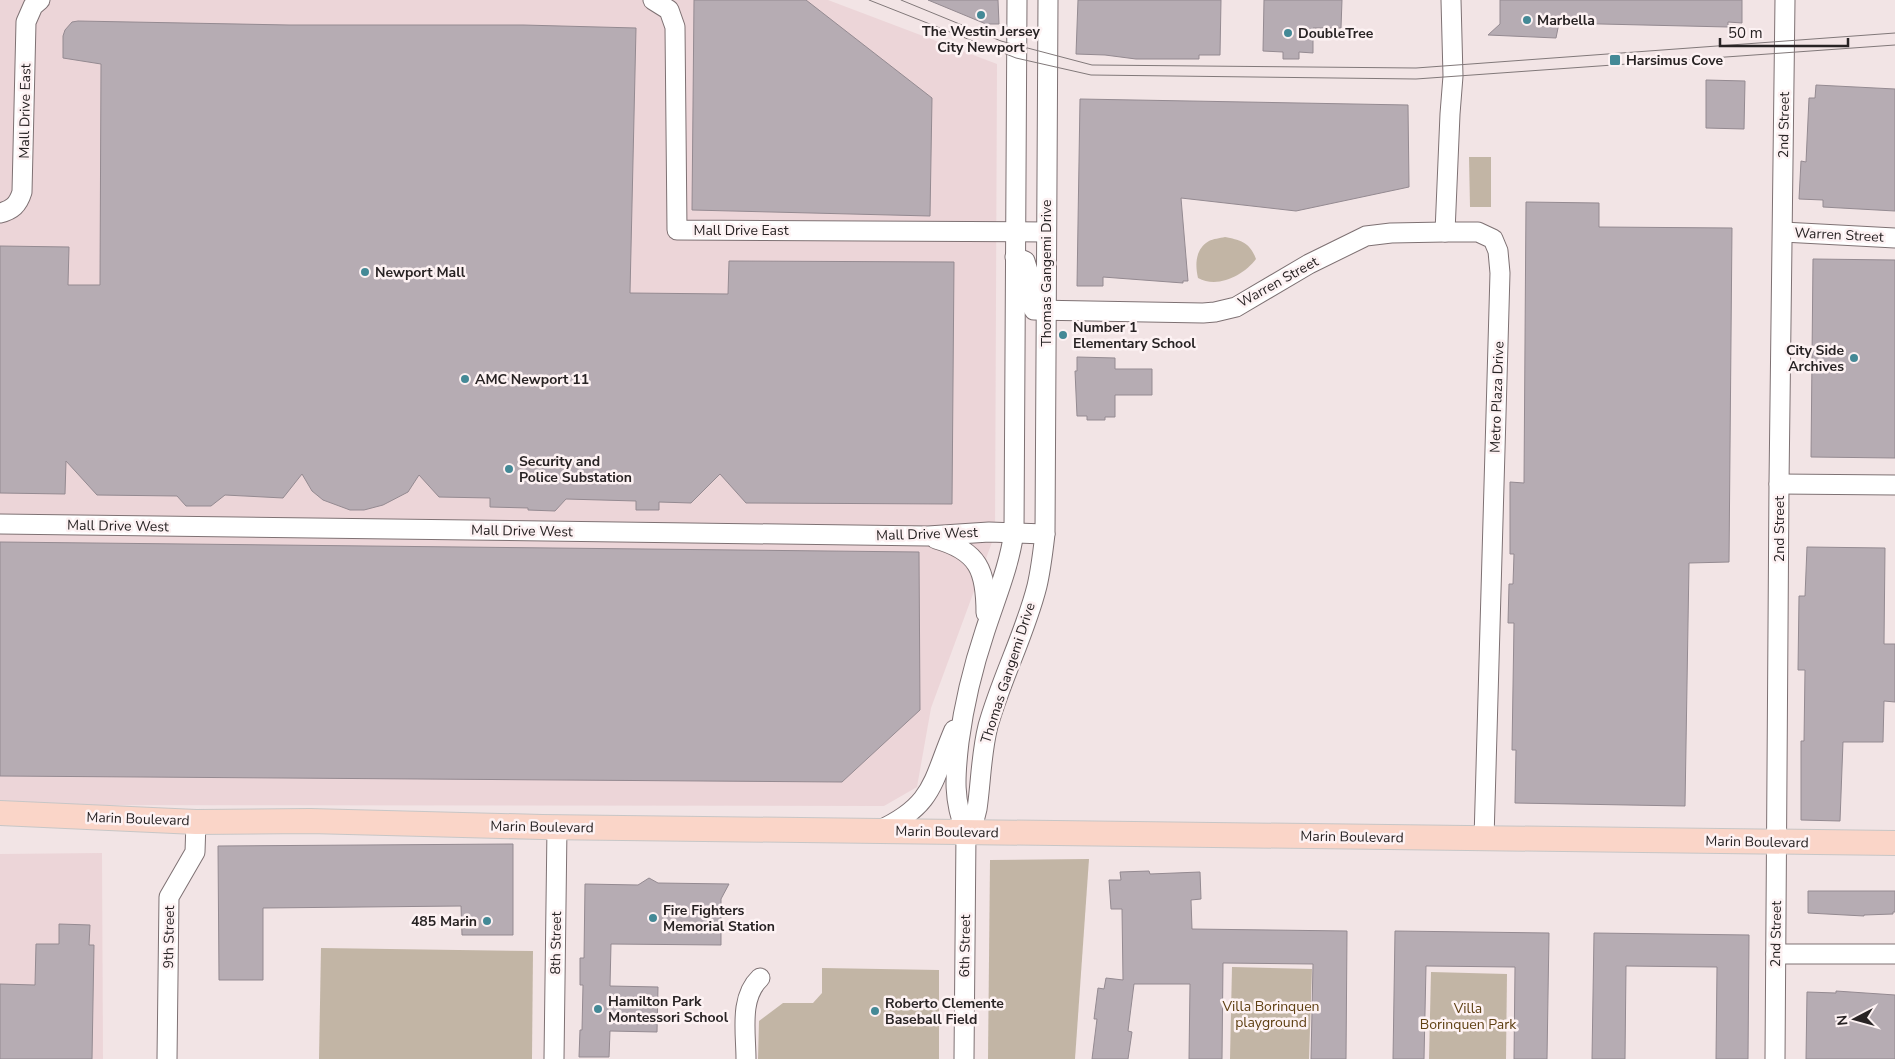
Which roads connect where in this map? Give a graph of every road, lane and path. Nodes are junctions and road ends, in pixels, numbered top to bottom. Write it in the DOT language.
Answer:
graph roads {
  1 [pos="40,0"];
  2 [pos="653,0"];
  3 [pos="1017,0"];
  4 [pos="1048,0"];
  5 [pos="1451,0"];
  6 [pos="1785,0"];
  7 [pos="0,213"];
  8 [pos="1015,232"];
  9 [pos="1046,232"];
  10 [pos="1445,232"];
  11 [pos="1783,232"];
  12 [pos="1895,238"];
  13 [pos="1015,257"];
  14 [pos="1045,311"];
  15 [pos="1779,484"];
  16 [pos="1895,485"];
  17 [pos="0,524"];
  18 [pos="1014,532"];
  19 [pos="1045,534"];
  20 [pos="928,536"];
  21 [pos="985,632"];
  22 [pos="963,711"];
  23 [pos="0,813"];
  24 [pos="196,822"];
  25 [pos="557,827"];
  26 [pos="877,831"];
  27 [pos="966,832"];
  28 [pos="1484,839"];
  29 [pos="1777,843"];
  30 [pos="1895,843"];
  31 [pos="1776,954"];
  32 [pos="1895,954"];
  33 [pos="760,978"];
  34 [pos="166,1059"];
  35 [pos="554,1059"];
  36 [pos="746,1059"];
  37 [pos="964,1059"];
  38 [pos="1775,1059"];
  1 -- 7 [label="street, Mall Drive East"];
  2 -- 8 [label="street, Mall Drive East"];
  3 -- 8 [label="street, Thomas Gangemi Drive"];
  4 -- 9 [label="street, Thomas Gangemi Drive"];
  5 -- 10 [label="street"];
  6 -- 11 [label="street, 2nd Street"];
  8 -- 9 [label="street, Mall Drive East"];
  8 -- 13 [label="street, Thomas Gangemi Drive"];
  9 -- 14 [label="street, Thomas Gangemi Drive"];
  10 -- 14 [label="street, Warren Street"];
  10 -- 28 [label="street, Metro Plaza Drive"];
  11 -- 12 [label="street, Warren Street"];
  11 -- 15 [label="street, 2nd Street"];
  13 -- 14 [label="street"];
  13 -- 18 [label="street, Thomas Gangemi Drive"];
  14 -- 19 [label="street, Thomas Gangemi Drive"];
  15 -- 16 [label="street"];
  15 -- 29 [label="street, 2nd Street"];
  17 -- 20 [label="street, Mall Drive West"];
  18 -- 19 [label="street, Mall Drive West"];
  18 -- 20 [label="street, Mall Drive West"];
  18 -- 21 [label="street, Thomas Gangemi Drive"];
  19 -- 27 [label="street, Thomas Gangemi Drive"];
  20 -- 21 [label="street"];
  21 -- 22 [label="street, Thomas Gangemi Drive"];
  22 -- 26 [label="street"];
  22 -- 27 [label="street, Thomas Gangemi Drive"];
  23 -- 24 [label="main road, Marin Boulevard"];
  24 -- 25 [label="main road, Marin Boulevard"];
  24 -- 34 [label="street, 9th Street"];
  25 -- 26 [label="main road, Marin Boulevard"];
  25 -- 35 [label="street, 8th Street"];
  26 -- 27 [label="main road, Marin Boulevard"];
  27 -- 28 [label="main road, Marin Boulevard"];
  27 -- 37 [label="street, 6th Street"];
  28 -- 29 [label="main road, Marin Boulevard"];
  29 -- 30 [label="main road, Marin Boulevard"];
  29 -- 31 [label="street, 2nd Street"];
  31 -- 32 [label="street"];
  31 -- 38 [label="street, 2nd Street"];
  33 -- 36 [label="street"];
}
